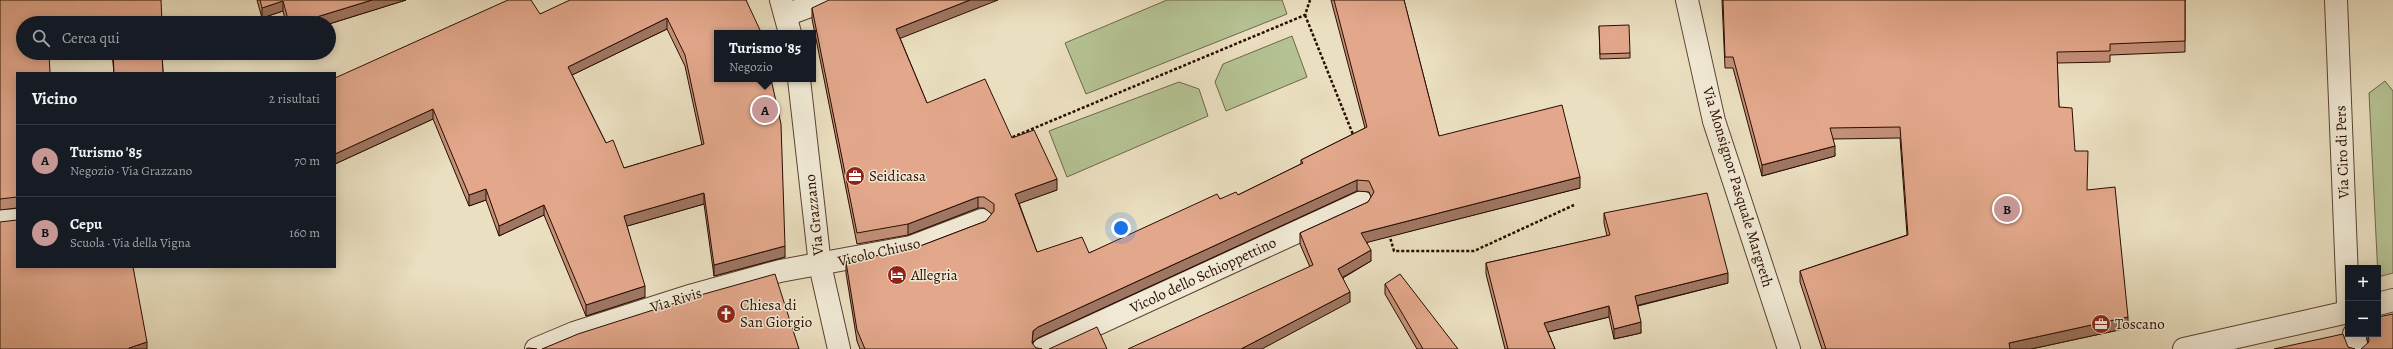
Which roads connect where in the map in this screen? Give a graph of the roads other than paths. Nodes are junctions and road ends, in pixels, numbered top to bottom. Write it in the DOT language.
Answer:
graph roads {
  1 [pos="826,0"];
  2 [pos="1687,0"];
  3 [pos="2336,0"];
  4 [pos="786,16"];
  5 [pos="799,82"];
  6 [pos="1362,202"];
  7 [pos="16,220"];
  8 [pos="982,220"];
  9 [pos="0,221"];
  10 [pos="820,266"];
  11 [pos="2393,300"];
  12 [pos="2348,301"];
  13 [pos="2381,303"];
  14 [pos="2345,313"];
  15 [pos="2355,337"];
  16 [pos="536,349"];
  17 [pos="839,349"];
  18 [pos="1043,349"];
  19 [pos="1789,349"];
  20 [pos="2184,349"];
  21 [pos="2358,349"];
  1 -- 4 [label="street"];
  2 -- 19 [label="street, Via Monsignor Pasquale Margreth"];
  3 -- 12 [label="street, Via Ciro di Pers"];
  5 -- 10 [label="street, Via Grazzano"];
  6 -- 18 [label="street, Vicolo dello Schioppettino"];
  7 -- 9 [label="street"];
  8 -- 10 [label="street, Vicolo Chiuso"];
  10 -- 16 [label="street, Via Rivis"];
  10 -- 17 [label="street, Via Grazzano"];
  11 -- 13 [label="street"];
  14 -- 20 [label="street"];
  15 -- 21 [label="street"];
}
